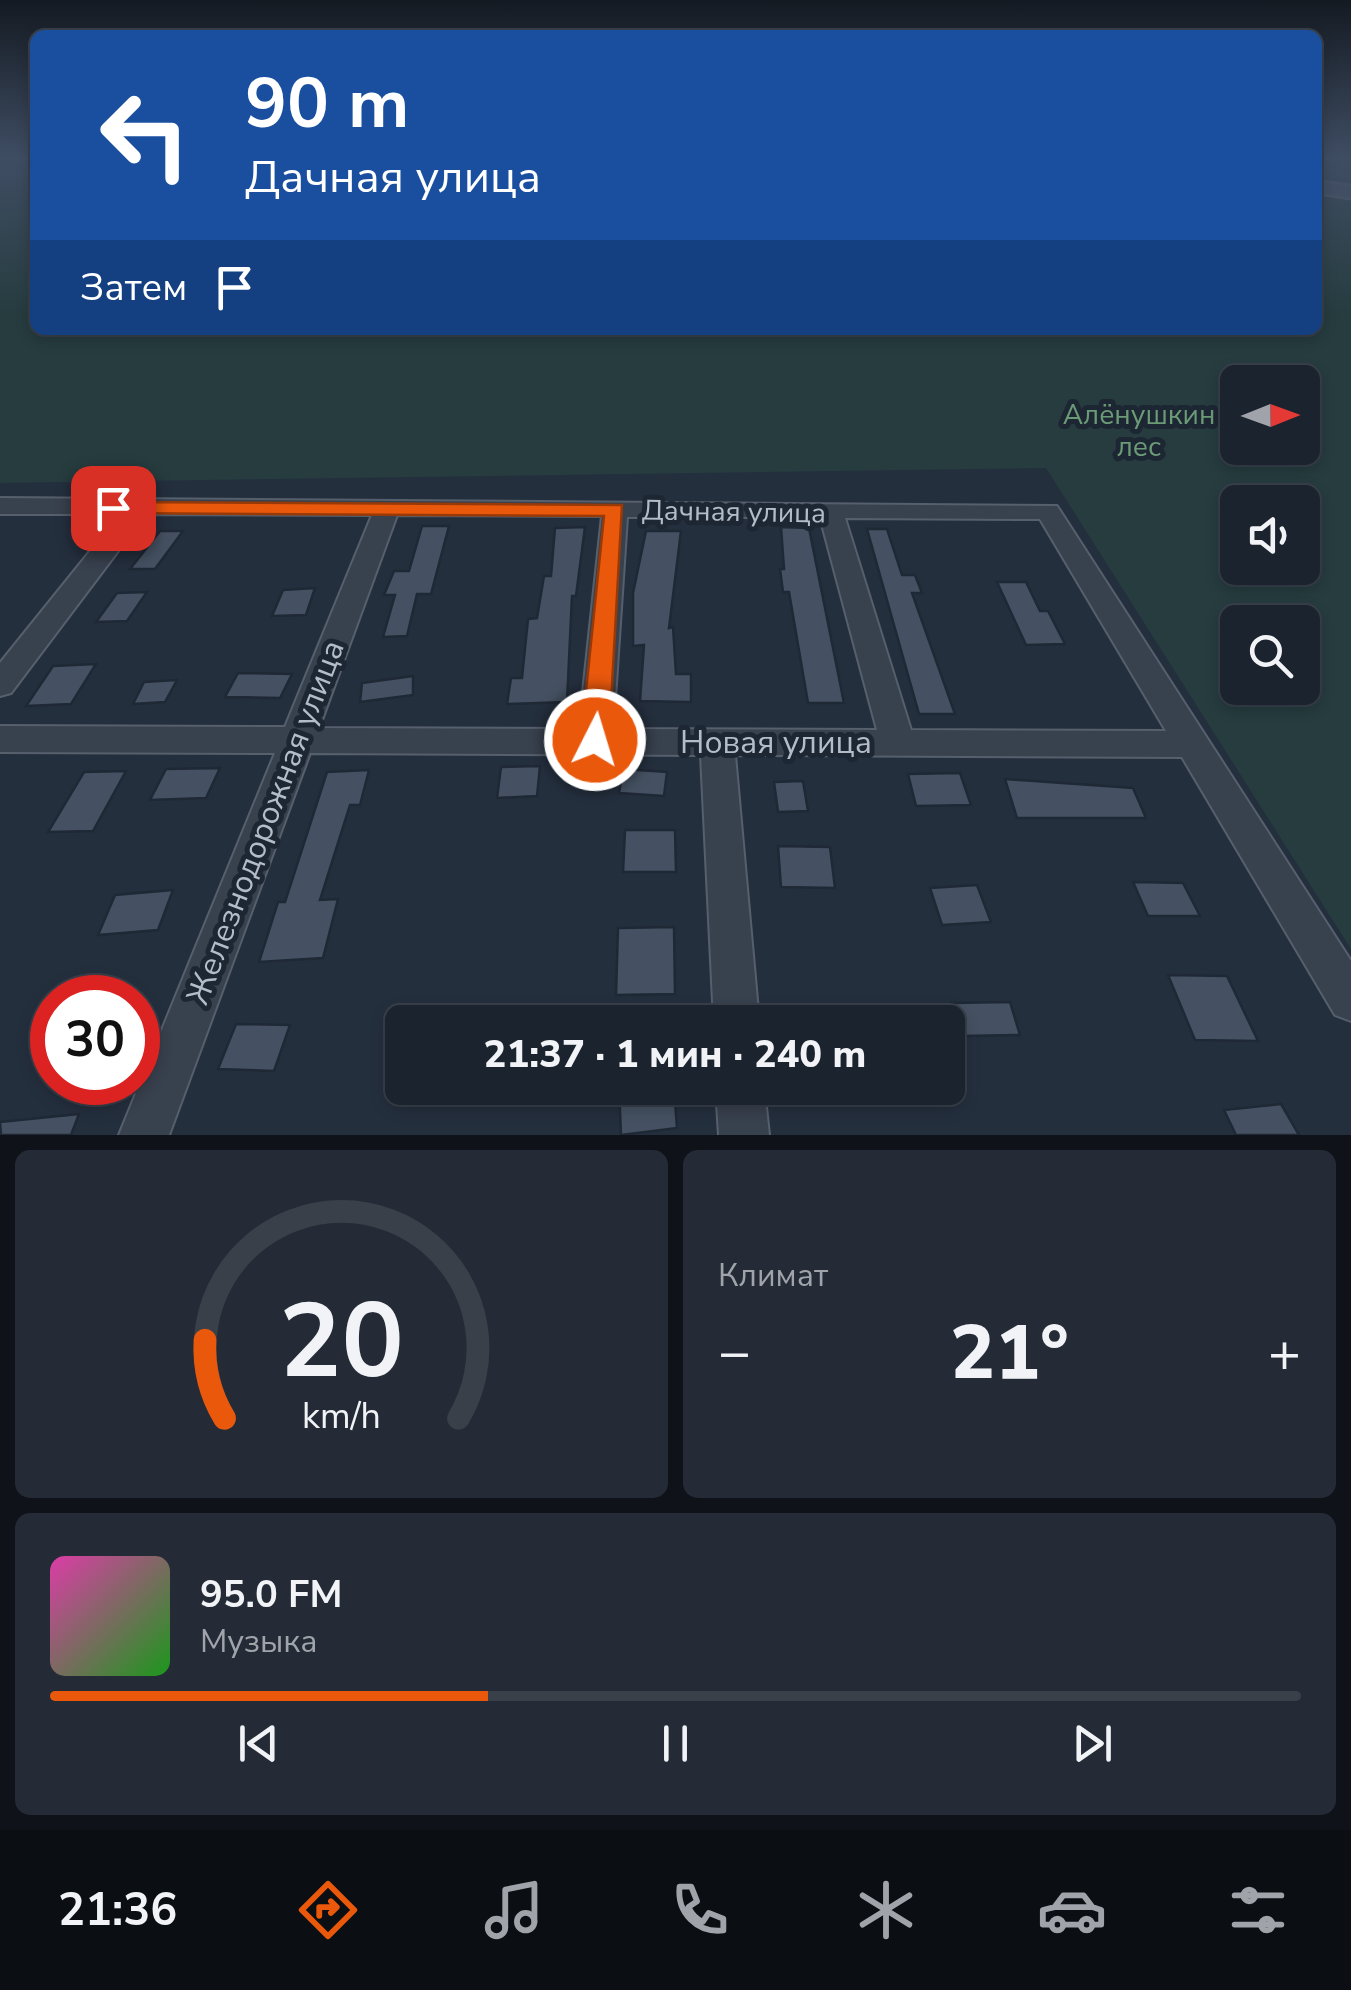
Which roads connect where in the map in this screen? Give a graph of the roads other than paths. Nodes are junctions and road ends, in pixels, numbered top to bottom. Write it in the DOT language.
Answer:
graph roads {
  1 [pos="0,506"];
  2 [pos="137,509"];
  3 [pos="386,509"];
  4 [pos="615,510"];
  5 [pos="831,512"];
  6 [pos="0,684"];
  7 [pos="0,739"];
  8 [pos="298,740"];
  9 [pos="595,740"];
  10 [pos="717,741"];
  11 [pos="898,742"];
  12 [pos="1192,744"];
  13 [pos="1351,1000"];
  14 [pos="735,1005"];
  15 [pos="741,1105"];
  16 [pos="144,1135"];
  17 [pos="744,1135"];
  1 -- 2 [label="street, Дачная улица"];
  2 -- 3 [label="street, Дачная улица"];
  2 -- 6 [label="street"];
  3 -- 4 [label="street, Дачная улица"];
  3 -- 8 [label="street, Железнодорожная улица"];
  4 -- 5 [label="street, Дачная улица"];
  4 -- 9 [label="street"];
  5 -- 11 [label="street"];
  5 -- 12 [label="street, Дачная улица"];
  7 -- 8 [label="street, Новая улица"];
  8 -- 9 [label="street, Новая улица"];
  8 -- 16 [label="street, Железнодорожная улица"];
  9 -- 10 [label="street, Новая улица"];
  10 -- 11 [label="street, Новая улица"];
  10 -- 14 [label="street"];
  11 -- 12 [label="street, Новая улица"];
  12 -- 13 [label="street"];
  15 -- 17 [label="street"];
}
